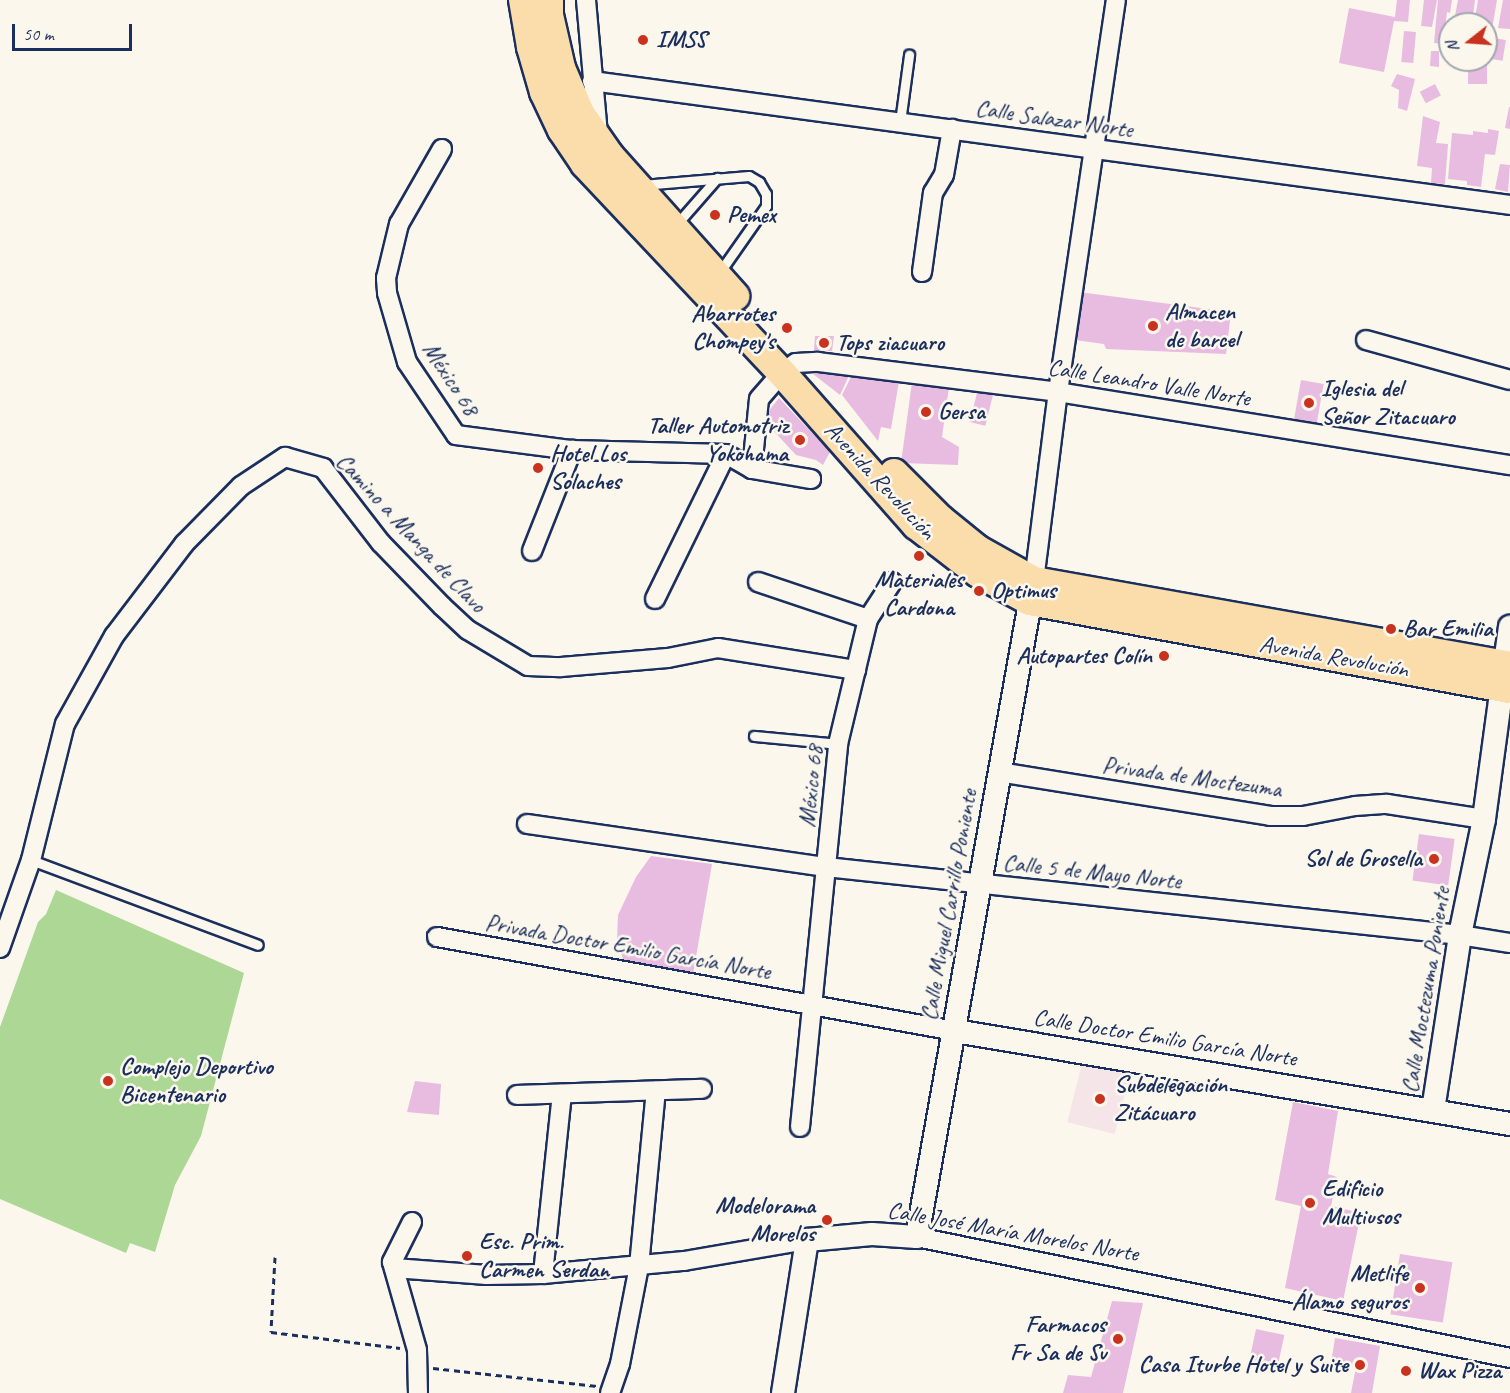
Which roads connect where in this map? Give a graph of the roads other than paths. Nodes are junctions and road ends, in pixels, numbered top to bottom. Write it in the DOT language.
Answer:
graph roads {
  1 [pos="523,0"];
  2 [pos="549,0"];
  3 [pos="586,0"];
  4 [pos="1116,0"];
  5 [pos="909,55"];
  6 [pos="592,81"];
  7 [pos="900,122"];
  8 [pos="952,129"];
  9 [pos="598,139"];
  10 [pos="1094,148"];
  11 [pos="442,149"];
  12 [pos="717,178"];
  13 [pos="636,186"];
  14 [pos="1510,205"];
  15 [pos="666,235"];
  16 [pos="922,272"];
  17 [pos="711,284"];
  18 [pos="1366,340"];
  19 [pos="789,368"];
  20 [pos="1510,380"];
  21 [pos="1058,392"];
  22 [pos="572,450"];
  23 [pos="726,454"];
  24 [pos="1510,465"];
  25 [pos="752,469"];
  26 [pos="811,479"];
  27 [pos="532,551"];
  28 [pos="758,582"];
  29 [pos="892,582"];
  30 [pos="1032,591"];
  31 [pos="655,599"];
  32 [pos="868,619"];
  33 [pos="1510,627"];
  34 [pos="856,670"];
  35 [pos="1506,677"];
  36 [pos="754,736"];
  37 [pos="838,744"];
  38 [pos="999,772"];
  39 [pos="1484,819"];
  40 [pos="527,824"];
  41 [pos="31,860"];
  42 [pos="826,867"];
  43 [pos="981,884"];
  44 [pos="1460,935"];
  45 [pos="437,937"];
  46 [pos="1510,943"];
  47 [pos="258,945"];
  48 [pos="0,948"];
  49 [pos="811,1005"];
  50 [pos="955,1031"];
  51 [pos="702,1089"];
  52 [pos="656,1090"];
  53 [pos="562,1094"];
  54 [pos="517,1095"];
  55 [pos="1433,1110"];
  56 [pos="1510,1124"];
  57 [pos="800,1127"];
  58 [pos="412,1222"];
  59 [pos="917,1237"];
  60 [pos="807,1240"];
  61 [pos="639,1266"];
  62 [pos="394,1268"];
  63 [pos="543,1274"];
  64 [pos="1510,1358"];
  65 [pos="610,1390"];
  66 [pos="418,1393"];
  67 [pos="783,1393"];
  1 -- 15 [label="main road, Avenida Revolución"];
  2 -- 9 [label="main road, Avenida Revolución"];
  3 -- 6 [label="street"];
  4 -- 10 [label="street"];
  5 -- 7 [label="lane"];
  6 -- 7 [label="street, Calle Salazar Norte"];
  6 -- 9 [label="street"];
  7 -- 8 [label="street, Calle Salazar Norte"];
  8 -- 10 [label="street, Calle Salazar Norte"];
  8 -- 16 [label="street"];
  9 -- 13 [label="main road, Avenida Revolución"];
  10 -- 14 [label="street, Calle Salazar Norte"];
  10 -- 21 [label="street"];
  11 -- 22 [label="street, México 68"];
  12 -- 13 [label="lane"];
  12 -- 15 [label="lane"];
  12 -- 17 [label="lane"];
  13 -- 15 [label="main road, Avenida Revolución"];
  15 -- 17 [label="main road, Avenida Revolución"];
  17 -- 19 [label="main road, Avenida Revolución"];
  18 -- 20 [label="street"];
  19 -- 21 [label="street, Calle Leandro Valle Norte"];
  19 -- 25 [label="street"];
  19 -- 30 [label="main road, Avenida Revolución"];
  21 -- 24 [label="street, Calle Leandro Valle Norte"];
  21 -- 30 [label="street"];
  22 -- 23 [label="street, México 68"];
  22 -- 27 [label="street"];
  23 -- 25 [label="street, México 68"];
  23 -- 31 [label="street"];
  25 -- 26 [label="street, México 68"];
  28 -- 32 [label="street"];
  29 -- 32 [label="street, México 68"];
  30 -- 35 [label="main road, Avenida Revolución"];
  30 -- 38 [label="street, Calle Miguel Carrillo Poniente"];
  32 -- 34 [label="street, México 68"];
  33 -- 35 [label="street, Calle Moctezuma Poniente"];
  34 -- 37 [label="street, México 68"];
  34 -- 41 [label="street, Camino a Manga de Clavo"];
  35 -- 39 [label="street, Calle Moctezuma Poniente"];
  36 -- 37 [label="lane"];
  37 -- 42 [label="street, México 68"];
  38 -- 39 [label="street, Privada de Moctezuma"];
  38 -- 43 [label="street, Calle Miguel Carrillo Poniente"];
  39 -- 44 [label="street, Calle Moctezuma Poniente"];
  40 -- 42 [label="street, Calle 5 de Mayo Norte"];
  41 -- 47 [label="lane"];
  41 -- 48 [label="street, Camino a Manga de Clavo"];
  42 -- 43 [label="street, Calle 5 de Mayo Norte"];
  42 -- 49 [label="street, México 68"];
  43 -- 44 [label="street, Calle 5 de Mayo Norte"];
  43 -- 50 [label="street, Calle Miguel Carrillo Poniente"];
  44 -- 46 [label="street, Calle 5 de Mayo Norte"];
  44 -- 55 [label="street, Calle Moctezuma Poniente"];
  45 -- 49 [label="street, Privada Doctor Emilio García Norte"];
  49 -- 50 [label="street, Calle Doctor Emilio García Norte"];
  49 -- 57 [label="street, México 68"];
  50 -- 55 [label="street, Calle Doctor Emilio García Norte"];
  50 -- 59 [label="street, Calle Miguel Carrillo Poniente"];
  51 -- 52 [label="street"];
  52 -- 53 [label="street"];
  52 -- 61 [label="street"];
  53 -- 54 [label="street"];
  53 -- 63 [label="street"];
  55 -- 56 [label="street, Calle Doctor Emilio García Norte"];
  58 -- 62 [label="street"];
  59 -- 60 [label="street, Calle José María Morelos Norte"];
  59 -- 64 [label="street, Calle José María Morelos Norte"];
  60 -- 61 [label="street, Calle José María Morelos Norte"];
  60 -- 67 [label="street"];
  61 -- 63 [label="street, Calle José María Morelos Norte"];
  61 -- 65 [label="street"];
  62 -- 63 [label="street, Calle José María Morelos Norte"];
  62 -- 66 [label="street"];
}
